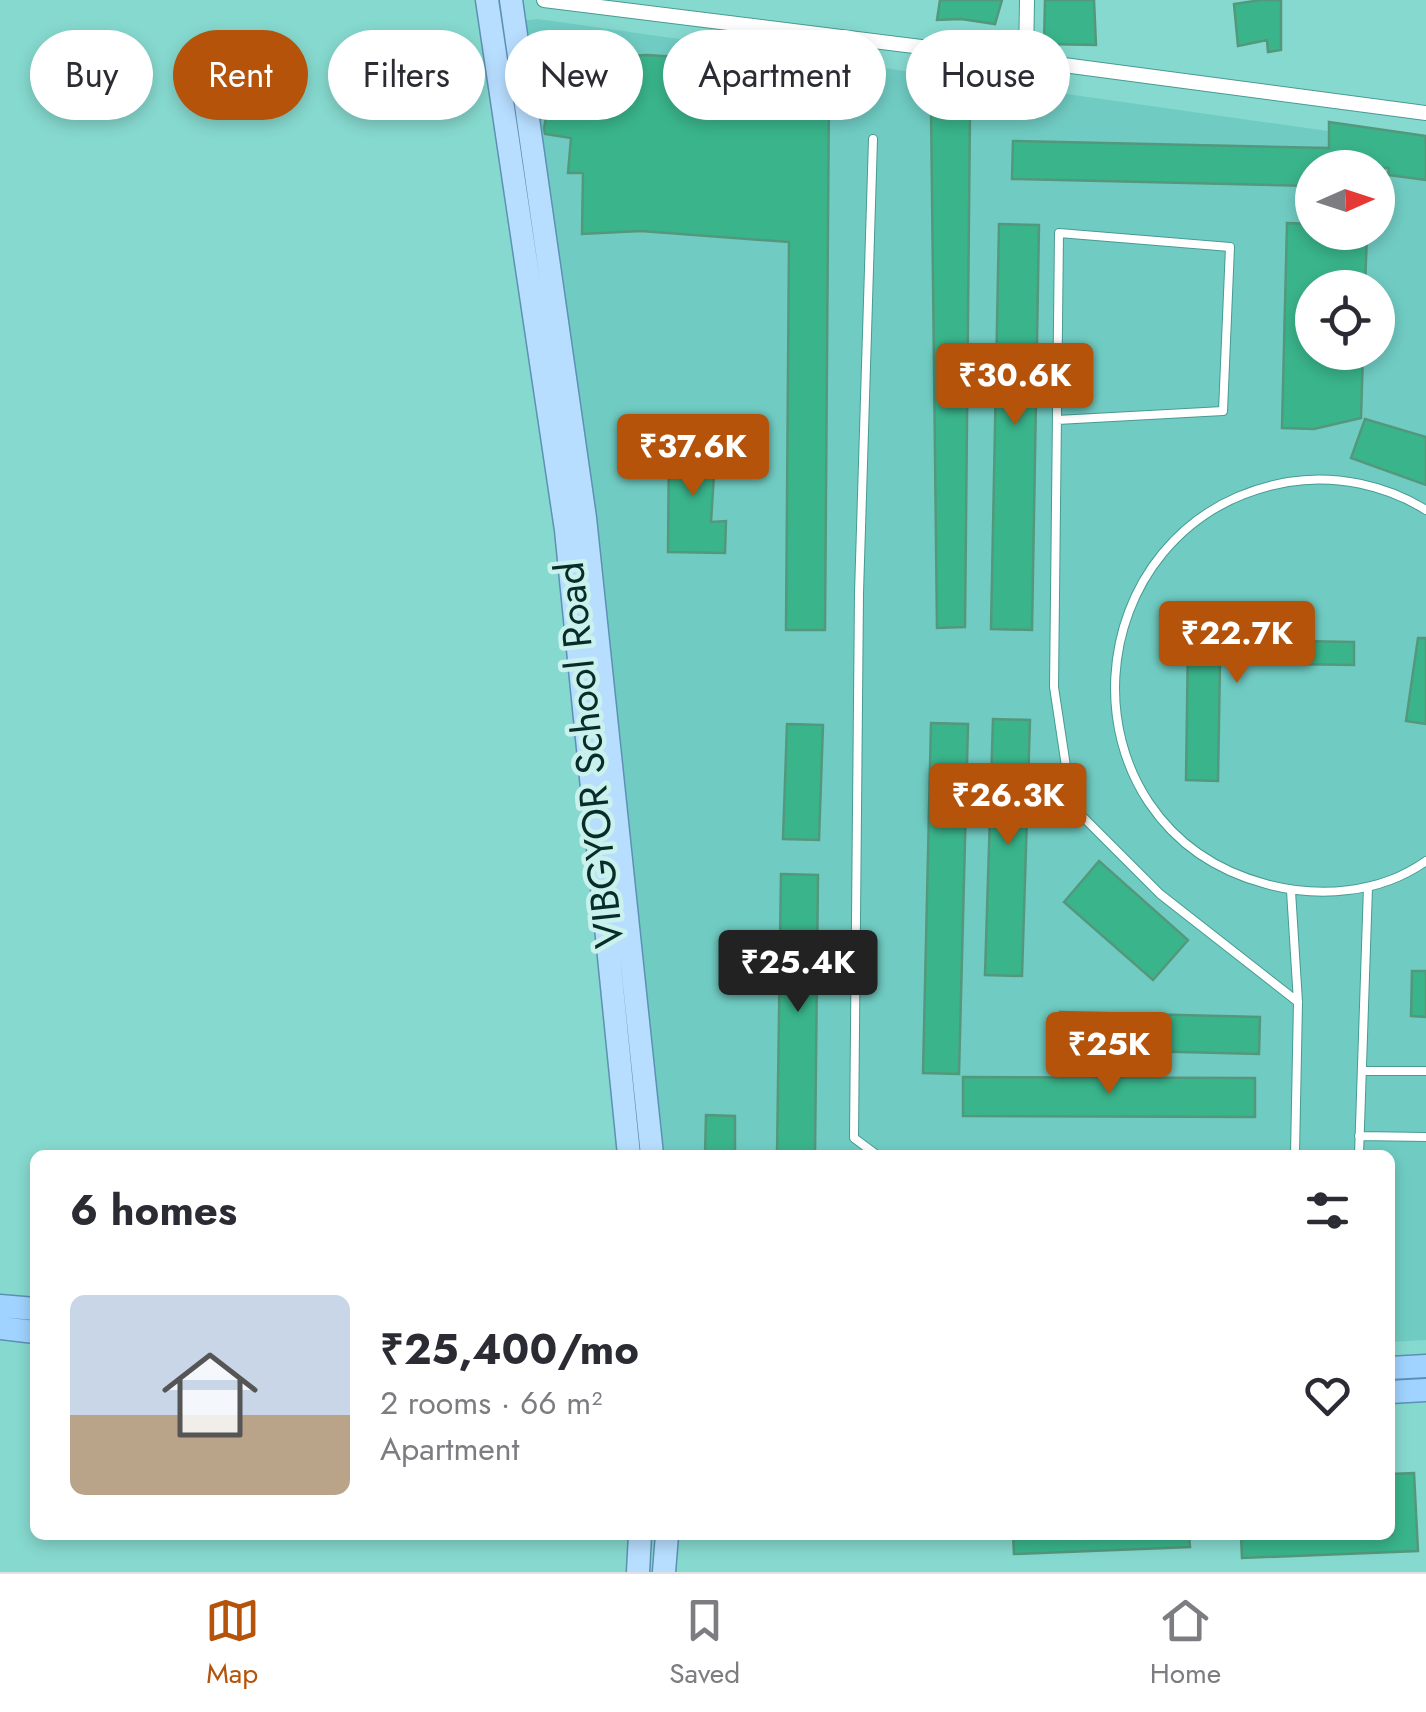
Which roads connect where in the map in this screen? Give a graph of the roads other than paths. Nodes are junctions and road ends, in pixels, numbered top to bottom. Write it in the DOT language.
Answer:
graph roads {
  1 [pos="487,0"];
  2 [pos="511,0"];
  3 [pos="544,0"];
  4 [pos="1027,0"];
  5 [pos="1026,30"];
  6 [pos="906,45"];
  7 [pos="1070,66"];
  8 [pos="1426,113"];
  9 [pos="874,139"];
  10 [pos="1057,420"];
  11 [pos="1426,510"];
  12 [pos="1426,862"];
  13 [pos="1368,887"];
  14 [pos="1291,891"];
  15 [pos="1298,1002"];
  16 [pos="1362,1070"];
  17 [pos="1426,1071"];
  18 [pos="1360,1136"];
  19 [pos="1426,1137"];
  20 [pos="628,1150"];
  21 [pos="651,1150"];
  22 [pos="870,1150"];
  23 [pos="1295,1150"];
  24 [pos="1359,1150"];
  25 [pos="0,1306"];
  26 [pos="30,1309"];
  27 [pos="0,1328"];
  28 [pos="30,1331"];
  29 [pos="1426,1366"];
  30 [pos="1395,1368"];
  31 [pos="1426,1390"];
  32 [pos="1395,1392"];
  33 [pos="640,1540"];
  34 [pos="667,1540"];
  35 [pos="638,1572"];
  36 [pos="664,1572"];
  1 -- 20 [label="main road, VIBGYOR School Road"];
  2 -- 21 [label="main road, VIBGYOR School Road"];
  3 -- 6 [label="street"];
  4 -- 5 [label="street"];
  7 -- 8 [label="street"];
  9 -- 22 [label="lane"];
  10 -- 10 [label="lane"];
  10 -- 15 [label="lane"];
  11 -- 14 [label="lane"];
  12 -- 13 [label="lane"];
  13 -- 14 [label="lane"];
  13 -- 16 [label="lane"];
  14 -- 15 [label="lane"];
  15 -- 23 [label="lane"];
  16 -- 17 [label="lane"];
  16 -- 18 [label="lane"];
  18 -- 19 [label="lane"];
  18 -- 24 [label="lane"];
  25 -- 26 [label="highway"];
  27 -- 28 [label="highway"];
  29 -- 30 [label="highway"];
  31 -- 32 [label="highway"];
  33 -- 35 [label="main road"];
  34 -- 36 [label="main road"];
}
